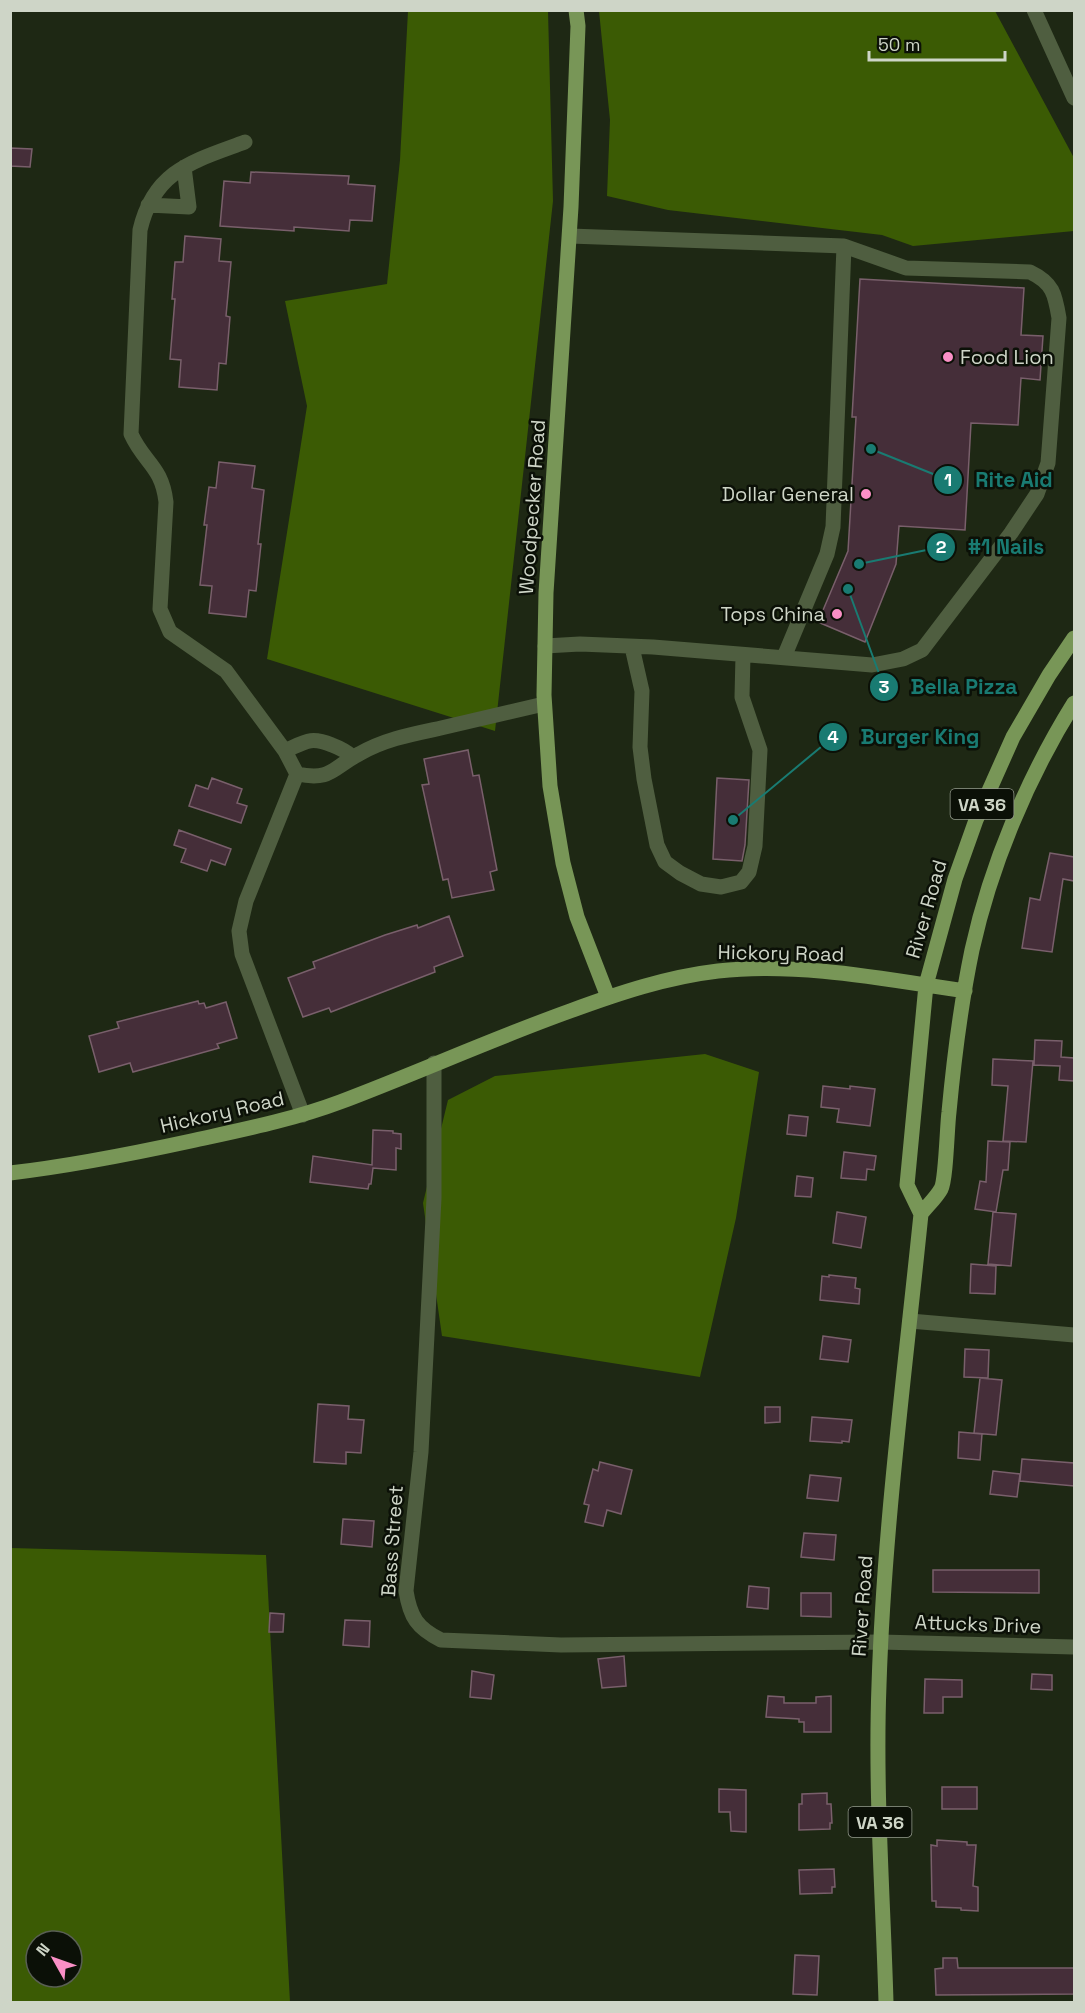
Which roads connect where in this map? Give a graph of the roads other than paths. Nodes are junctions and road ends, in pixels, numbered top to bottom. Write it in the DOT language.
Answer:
graph roads {
  1 [pos="576,10"];
  2 [pos="1034,10"];
  3 [pos="1074,98"];
  4 [pos="245,142"];
  5 [pos="184,167"];
  6 [pos="148,205"];
  7 [pos="570,236"];
  8 [pos="844,246"];
  9 [pos="1074,638"];
  10 [pos="545,646"];
  11 [pos="632,647"];
  12 [pos="743,655"];
  13 [pos="784,657"];
  14 [pos="1074,703"];
  15 [pos="544,704"];
  16 [pos="285,751"];
  17 [pos="353,757"];
  18 [pos="297,774"];
  19 [pos="926,985"];
  20 [pos="965,991"];
  21 [pos="608,997"];
  22 [pos="434,1063"];
  23 [pos="303,1115"];
  24 [pos="10,1173"];
  25 [pos="921,1214"];
  26 [pos="910,1321"];
  27 [pos="1074,1335"];
  28 [pos="880,1642"];
  29 [pos="1074,1647"];
  30 [pos="886,2002"];
  1 -- 7 [label="main road, Woodpecker Road"];
  2 -- 3 [label="street"];
  4 -- 5 [label="street"];
  5 -- 6 [label="street"];
  5 -- 6 [label="street"];
  6 -- 16 [label="street"];
  7 -- 8 [label="street"];
  7 -- 10 [label="main road, Woodpecker Road"];
  8 -- 13 [label="street"];
  8 -- 13 [label="street"];
  9 -- 19 [label="main road, River Road / VA 36"];
  10 -- 11 [label="street"];
  10 -- 15 [label="main road, Woodpecker Road"];
  11 -- 12 [label="street"];
  11 -- 12 [label="street"];
  12 -- 13 [label="street"];
  14 -- 20 [label="main road, VA 36"];
  15 -- 17 [label="street"];
  15 -- 21 [label="main road, Woodpecker Road"];
  16 -- 17 [label="street"];
  16 -- 18 [label="street"];
  17 -- 18 [label="street"];
  18 -- 23 [label="street"];
  19 -- 20 [label="main road, Hickory Road"];
  19 -- 21 [label="main road, Hickory Road"];
  19 -- 25 [label="main road, River Road / VA 36"];
  20 -- 25 [label="main road, VA 36"];
  21 -- 22 [label="main road, Hickory Road"];
  22 -- 23 [label="main road, Hickory Road"];
  22 -- 28 [label="street, Bass Street"];
  23 -- 24 [label="main road, Hickory Road"];
  25 -- 26 [label="main road, River Road / VA 36"];
  26 -- 27 [label="street"];
  26 -- 28 [label="main road, River Road / VA 36"];
  28 -- 29 [label="street, Attucks Drive"];
  28 -- 30 [label="main road, River Road / VA 36"];
}
